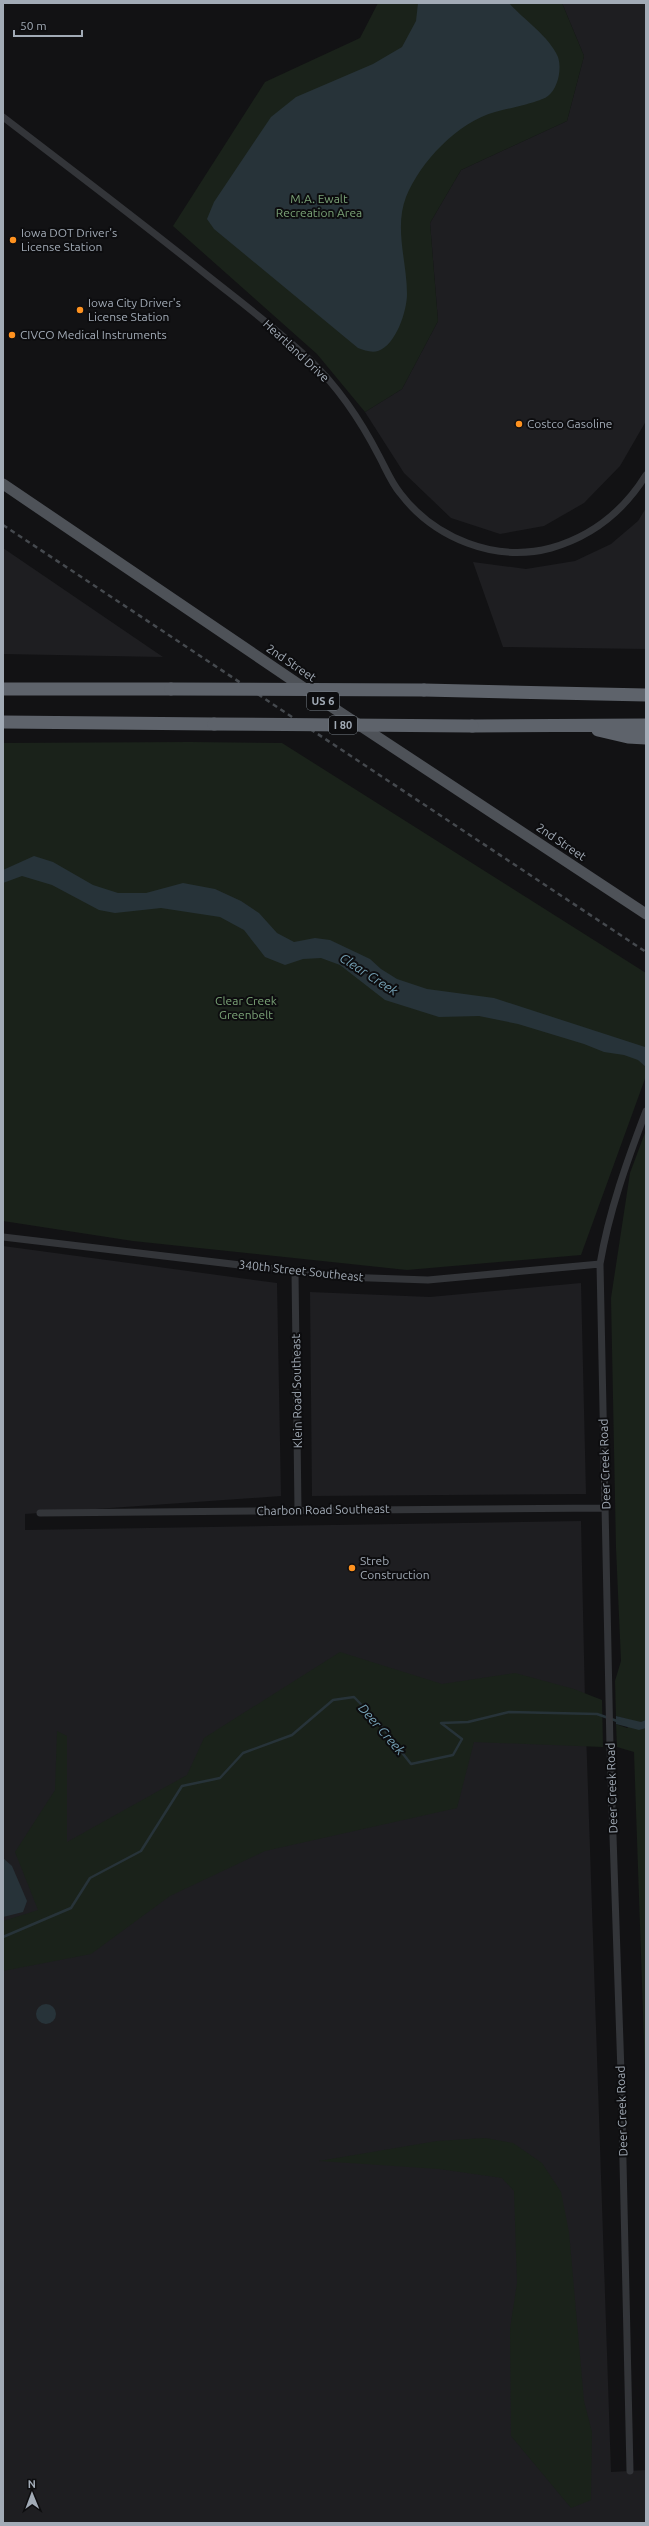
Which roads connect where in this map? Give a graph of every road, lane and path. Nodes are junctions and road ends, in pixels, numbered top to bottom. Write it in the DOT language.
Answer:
graph roads {
  1 [pos="3,117"];
  2 [pos="646,475"];
  3 [pos="3,484"];
  4 [pos="3,689"];
  5 [pos="646,695"];
  6 [pos="3,722"];
  7 [pos="575,725"];
  8 [pos="646,725"];
  9 [pos="646,738"];
  10 [pos="646,914"];
  11 [pos="646,1111"];
  12 [pos="3,1237"];
  13 [pos="600,1264"];
  14 [pos="295,1272"];
  15 [pos="606,1508"];
  16 [pos="298,1510"];
  17 [pos="40,1513"];
  18 [pos="630,2471"];
  1 -- 2 [label="street, Heartland Drive"];
  3 -- 10 [label="main road, 2nd Street / US 6"];
  4 -- 5 [label="highway, bridge"];
  6 -- 7 [label="highway, I 80, bridge"];
  7 -- 8 [label="highway, I 80"];
  7 -- 9 [label="highway"];
  11 -- 13 [label="street, Deer Creek Road"];
  12 -- 14 [label="street, 340th Street Southeast"];
  13 -- 14 [label="street, 340th Street Southeast"];
  13 -- 15 [label="street, Deer Creek Road"];
  14 -- 16 [label="street, Klein Road Southeast"];
  15 -- 16 [label="street, Charbon Road Southeast"];
  15 -- 18 [label="street, Deer Creek Road"];
  16 -- 17 [label="street, Charbon Road Southeast"];
}
